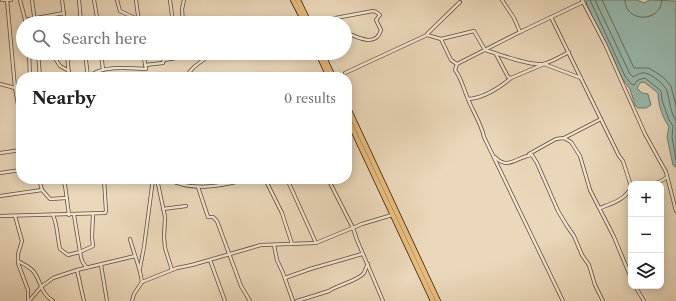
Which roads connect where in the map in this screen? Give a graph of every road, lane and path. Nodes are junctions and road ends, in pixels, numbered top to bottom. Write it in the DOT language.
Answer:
graph roads {
  1 [pos="2,0"];
  2 [pos="7,0"];
  3 [pos="11,0"];
  4 [pos="20,0"];
  5 [pos="32,0"];
  6 [pos="62,0"];
  7 [pos="79,0"];
  8 [pos="94,0"];
  9 [pos="117,0"];
  10 [pos="136,0"];
  11 [pos="170,0"];
  12 [pos="184,0"];
  13 [pos="294,0"];
  14 [pos="298,0"];
  15 [pos="460,0"];
  16 [pos="502,0"];
  17 [pos="582,1"];
  18 [pos="64,13"];
  19 [pos="24,16"];
  20 [pos="34,16"];
  21 [pos="46,16"];
  22 [pos="64,16"];
  23 [pos="80,16"];
  24 [pos="97,16"];
  25 [pos="130,16"];
  26 [pos="138,16"];
  27 [pos="173,16"];
  28 [pos="182,16"];
  29 [pos="302,16"];
  30 [pos="305,16"];
  31 [pos="346,16"];
  32 [pos="551,17"];
  33 [pos="520,32"];
  34 [pos="427,34"];
  35 [pos="352,35"];
  36 [pos="441,39"];
  37 [pos="485,50"];
  38 [pos="569,52"];
  39 [pos="495,53"];
  40 [pos="29,60"];
  41 [pos="39,60"];
  42 [pos="56,60"];
  43 [pos="68,60"];
  44 [pos="86,60"];
  45 [pos="102,60"];
  46 [pos="144,60"];
  47 [pos="164,60"];
  48 [pos="204,60"];
  49 [pos="321,60"];
  50 [pos="325,60"];
  51 [pos="457,64"];
  52 [pos="544,64"];
  53 [pos="145,65"];
  54 [pos="103,70"];
  55 [pos="30,72"];
  56 [pos="40,72"];
  57 [pos="69,72"];
  58 [pos="88,72"];
  59 [pos="96,72"];
  60 [pos="190,72"];
  61 [pos="327,72"];
  62 [pos="331,72"];
  63 [pos="347,72"];
  64 [pos="511,78"];
  65 [pos="581,78"];
  66 [pos="0,84"];
  67 [pos="15,88"];
  68 [pos="16,94"];
  69 [pos="468,100"];
  70 [pos="352,117"];
  71 [pos="601,119"];
  72 [pos="352,128"];
  73 [pos="564,138"];
  74 [pos="16,151"];
  75 [pos="0,153"];
  76 [pos="492,154"];
  77 [pos="526,156"];
  78 [pos="16,171"];
  79 [pos="0,173"];
  80 [pos="667,177"];
  81 [pos="629,181"];
  82 [pos="661,181"];
  83 [pos="40,184"];
  84 [pos="64,184"];
  85 [pos="104,184"];
  86 [pos="152,184"];
  87 [pos="158,184"];
  88 [pos="182,184"];
  89 [pos="225,184"];
  90 [pos="268,184"];
  91 [pos="289,184"];
  92 [pos="331,184"];
  93 [pos="198,187"];
  94 [pos="42,190"];
  95 [pos="628,192"];
  96 [pos="0,196"];
  97 [pos="66,198"];
  98 [pos="186,206"];
  99 [pos="600,208"];
  100 [pos="163,209"];
  101 [pos="676,211"];
  102 [pos="93,214"];
  103 [pos="53,215"];
  104 [pos="69,215"];
  105 [pos="74,215"];
  106 [pos="392,215"];
  107 [pos="0,216"];
  108 [pos="15,216"];
  109 [pos="353,228"];
  110 [pos="401,228"];
  111 [pos="130,239"];
  112 [pos="316,243"];
  113 [pos="292,244"];
  114 [pos="274,245"];
  115 [pos="80,252"];
  116 [pos="362,254"];
  117 [pos="229,255"];
  118 [pos="135,256"];
  119 [pos="18,260"];
  120 [pos="210,260"];
  121 [pos="368,264"];
  122 [pos="101,265"];
  123 [pos="96,266"];
  124 [pos="140,268"];
  125 [pos="77,270"];
  126 [pos="172,270"];
  127 [pos="628,271"];
  128 [pos="285,278"];
  129 [pos="142,282"];
  130 [pos="41,287"];
  131 [pos="637,289"];
  132 [pos="293,300"];
  133 [pos="29,301"];
  134 [pos="52,301"];
  135 [pos="84,301"];
  136 [pos="107,301"];
  137 [pos="132,301"];
  138 [pos="226,301"];
  139 [pos="250,301"];
  140 [pos="297,301"];
  141 [pos="383,301"];
  142 [pos="433,301"];
  143 [pos="438,301"];
  144 [pos="563,301"];
  145 [pos="603,301"];
  146 [pos="644,301"];
  1 -- 2 [label="street"];
  2 -- 3 [label="street"];
  2 -- 67 [label="street"];
  4 -- 19 [label="street"];
  5 -- 20 [label="street"];
  6 -- 18 [label="street"];
  7 -- 23 [label="street"];
  8 -- 24 [label="street"];
  9 -- 25 [label="street"];
  10 -- 26 [label="street"];
  11 -- 27 [label="street"];
  12 -- 28 [label="street"];
  13 -- 29 [label="highway"];
  14 -- 30 [label="highway"];
  15 -- 34 [label="street"];
  16 -- 33 [label="street"];
  17 -- 32 [label="street"];
  17 -- 80 [label="street"];
  18 -- 21 [label="street"];
  18 -- 22 [label="street"];
  31 -- 35 [label="street"];
  32 -- 33 [label="street"];
  32 -- 38 [label="street"];
  33 -- 37 [label="street"];
  34 -- 36 [label="street"];
  34 -- 63 [label="street"];
  36 -- 37 [label="street"];
  36 -- 51 [label="street"];
  37 -- 39 [label="street"];
  37 -- 51 [label="street"];
  38 -- 52 [label="street"];
  38 -- 65 [label="street"];
  39 -- 52 [label="street"];
  39 -- 64 [label="street"];
  40 -- 55 [label="street"];
  41 -- 56 [label="street"];
  42 -- 57 [label="street"];
  43 -- 57 [label="street"];
  44 -- 58 [label="street"];
  45 -- 54 [label="street"];
  46 -- 53 [label="street"];
  47 -- 53 [label="street"];
  48 -- 60 [label="street"];
  49 -- 61 [label="highway"];
  50 -- 62 [label="highway"];
  51 -- 69 [label="street"];
  52 -- 64 [label="street"];
  52 -- 65 [label="street"];
  53 -- 54 [label="street"];
  54 -- 59 [label="street"];
  64 -- 69 [label="street"];
  65 -- 71 [label="street"];
  66 -- 67 [label="street"];
  67 -- 68 [label="street"];
  69 -- 76 [label="street"];
  70 -- 110 [label="highway"];
  71 -- 73 [label="street"];
  71 -- 81 [label="street"];
  72 -- 106 [label="highway"];
  73 -- 77 [label="street"];
  73 -- 99 [label="street"];
  74 -- 75 [label="street"];
  76 -- 77 [label="street"];
  76 -- 144 [label="street"];
  77 -- 145 [label="street"];
  78 -- 79 [label="street"];
  80 -- 82 [label="street"];
  80 -- 101 [label="street"];
  83 -- 94 [label="street"];
  84 -- 97 [label="street"];
  85 -- 102 [label="street"];
  86 -- 124 [label="street"];
  87 -- 100 [label="street"];
  88 -- 93 [label="street"];
  89 -- 93 [label="street"];
  90 -- 113 [label="street"];
  91 -- 112 [label="street"];
  92 -- 109 [label="street"];
  93 -- 117 [label="street"];
  94 -- 96 [label="street"];
  94 -- 97 [label="street"];
  95 -- 99 [label="street"];
  97 -- 104 [label="street"];
  98 -- 100 [label="street"];
  99 -- 127 [label="street"];
  100 -- 126 [label="street"];
  102 -- 105 [label="street"];
  102 -- 115 [label="street"];
  103 -- 104 [label="street"];
  103 -- 108 [label="street"];
  103 -- 115 [label="street"];
  104 -- 105 [label="street"];
  105 -- 115 [label="street"];
  106 -- 109 [label="street"];
  106 -- 110 [label="highway"];
  107 -- 108 [label="street"];
  108 -- 119 [label="street"];
  109 -- 112 [label="street"];
  109 -- 116 [label="street"];
  110 -- 142 [label="highway"];
  110 -- 143 [label="highway"];
  111 -- 118 [label="street"];
  112 -- 113 [label="street"];
  113 -- 114 [label="street"];
  114 -- 117 [label="street"];
  114 -- 128 [label="street"];
  115 -- 123 [label="street"];
  116 -- 121 [label="street"];
  116 -- 128 [label="street"];
  117 -- 120 [label="street"];
  117 -- 139 [label="street"];
  118 -- 122 [label="street"];
  118 -- 124 [label="street"];
  119 -- 130 [label="street"];
  119 -- 133 [label="street"];
  120 -- 126 [label="street"];
  120 -- 138 [label="street"];
  121 -- 140 [label="street"];
  121 -- 141 [label="street"];
  122 -- 123 [label="street"];
  122 -- 136 [label="street"];
  123 -- 125 [label="street"];
  124 -- 129 [label="street"];
  125 -- 130 [label="street"];
  125 -- 135 [label="street"];
  126 -- 129 [label="street"];
  128 -- 132 [label="street"];
  129 -- 137 [label="street"];
  130 -- 133 [label="street"];
  130 -- 134 [label="street"];
  131 -- 146 [label="street"];
  132 -- 140 [label="street"];
}
